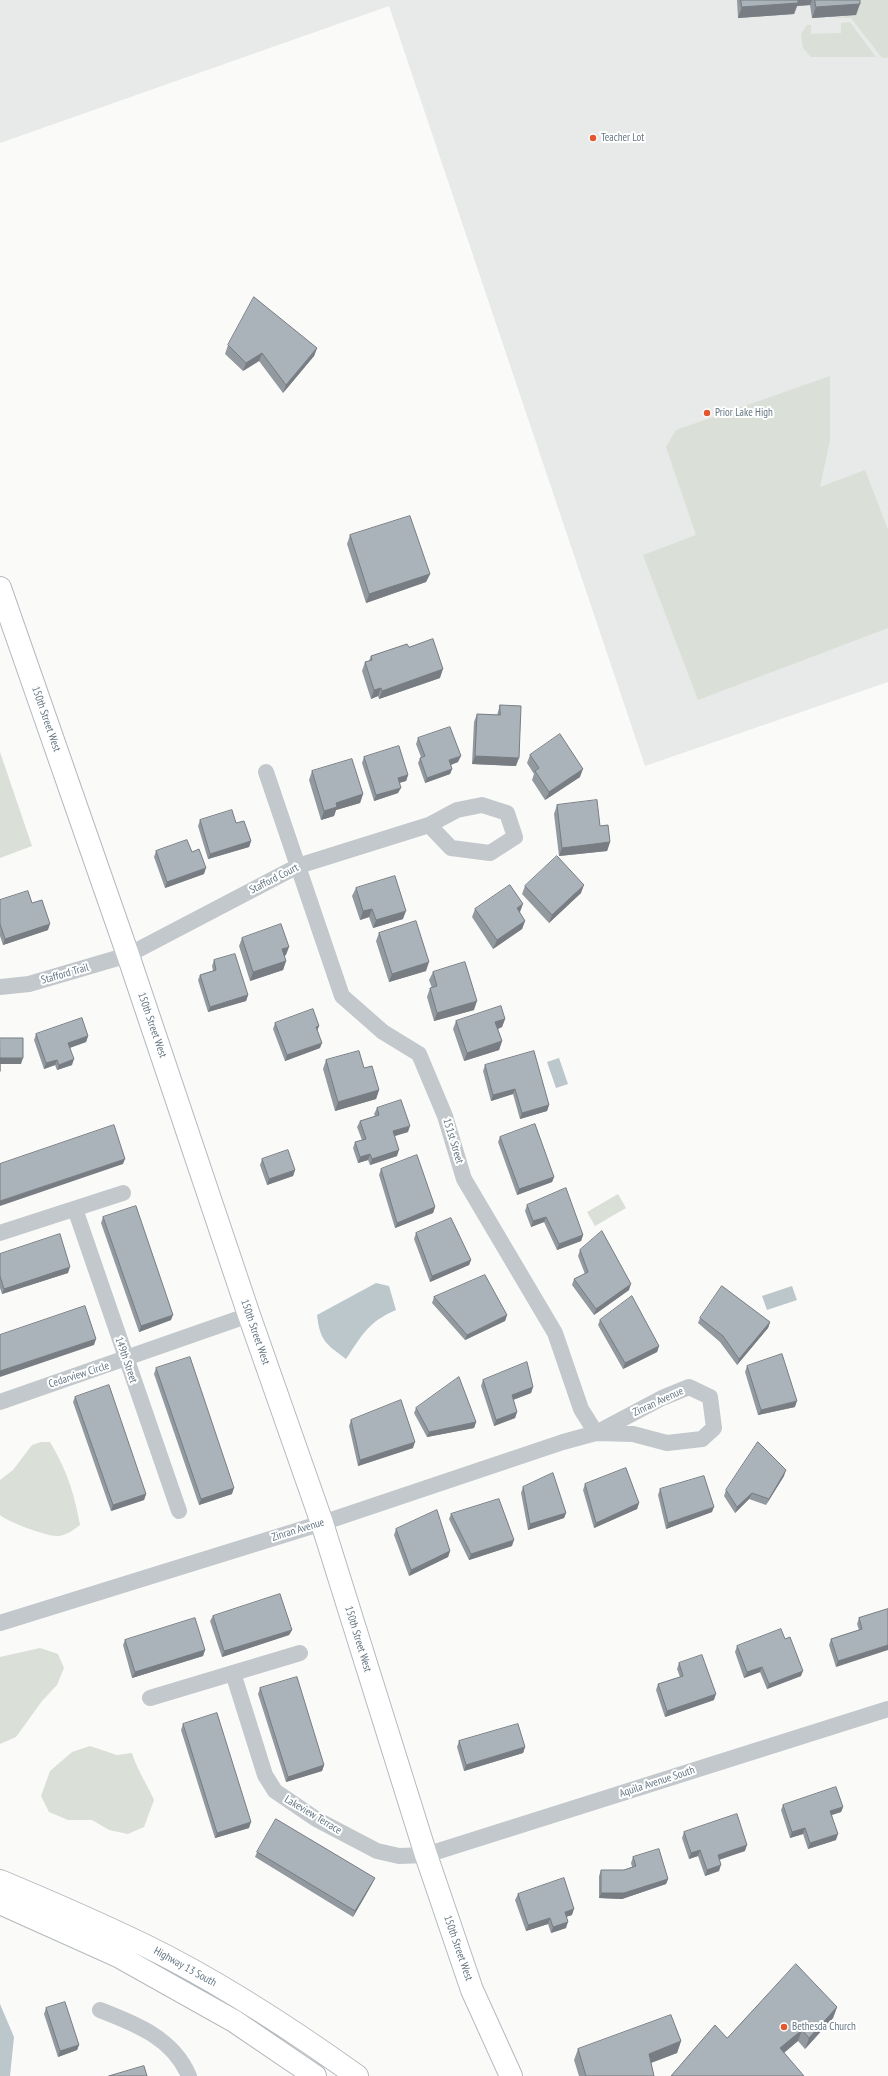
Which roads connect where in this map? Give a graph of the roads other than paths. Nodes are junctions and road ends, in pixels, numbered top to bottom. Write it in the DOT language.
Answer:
graph roads {
  1 [pos="0,588"];
  2 [pos="266,772"];
  3 [pos="429,825"];
  4 [pos="298,866"];
  5 [pos="128,955"];
  6 [pos="0,987"];
  7 [pos="123,1193"];
  8 [pos="75,1209"];
  9 [pos="0,1233"];
  10 [pos="249,1316"];
  11 [pos="126,1359"];
  12 [pos="0,1402"];
  13 [pos="596,1433"];
  14 [pos="179,1511"];
  15 [pos="322,1523"];
  16 [pos="2,1619"];
  17 [pos="300,1653"];
  18 [pos="233,1673"];
  19 [pos="150,1698"];
  20 [pos="888,1709"];
  21 [pos="426,1855"];
  22 [pos="0,1881"];
  23 [pos="0,1904"];
  24 [pos="100,2010"];
  25 [pos="189,2076"];
  26 [pos="315,2076"];
  27 [pos="357,2076"];
  28 [pos="511,2076"];
  1 -- 5 [label="street, 150th Street West"];
  2 -- 4 [label="street, 151st Street"];
  3 -- 3 [label="street, Stafford Court"];
  3 -- 4 [label="street, Stafford Court"];
  4 -- 5 [label="street, Stafford Court"];
  4 -- 13 [label="street, 151st Street"];
  5 -- 6 [label="street, Stafford Trail"];
  5 -- 10 [label="street, 150th Street West"];
  7 -- 8 [label="street"];
  8 -- 9 [label="street"];
  8 -- 11 [label="street, 149th Street"];
  10 -- 11 [label="street, Cedarview Circle"];
  10 -- 15 [label="street, 150th Street West"];
  11 -- 12 [label="street, Cedarview Circle"];
  11 -- 14 [label="street, 149th Street"];
  13 -- 13 [label="street, Zinran Avenue"];
  13 -- 15 [label="street, Zinran Avenue"];
  15 -- 16 [label="street, Zinran Avenue"];
  15 -- 21 [label="street, 150th Street West"];
  17 -- 18 [label="street"];
  18 -- 19 [label="street"];
  18 -- 21 [label="street, Lakeview Terrace"];
  20 -- 21 [label="street, Aquila Avenue South"];
  21 -- 28 [label="street, 150th Street West"];
  22 -- 27 [label="street, Highway 13 South"];
  23 -- 26 [label="street"];
  24 -- 25 [label="street"];
}
